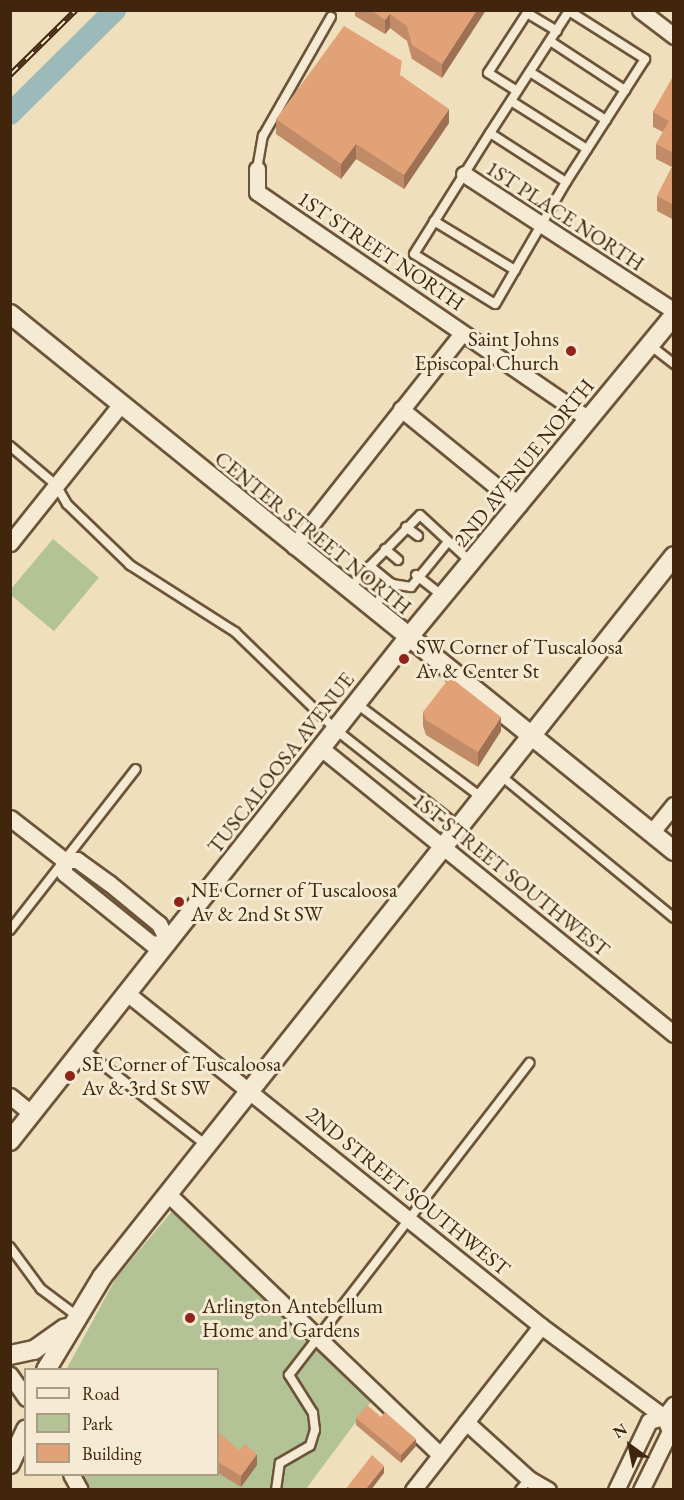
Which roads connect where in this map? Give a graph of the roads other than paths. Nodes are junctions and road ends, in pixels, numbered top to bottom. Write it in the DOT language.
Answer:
graph roads {
  1 [pos="640,10"];
  2 [pos="528,12"];
  3 [pos="331,17"];
  4 [pos="556,31"];
  5 [pos="674,36"];
  6 [pos="550,41"];
  7 [pos="530,72"];
  8 [pos="625,90"];
  9 [pos="517,91"];
  10 [pos="511,101"];
  11 [pos="606,120"];
  12 [pos="490,132"];
  13 [pos="587,149"];
  14 [pos="257,169"];
  15 [pos="464,174"];
  16 [pos="566,182"];
  17 [pos="434,221"];
  18 [pos="541,226"];
  19 [pos="515,270"];
  20 [pos="674,313"];
  21 [pos="10,314"];
  22 [pos="462,333"];
  23 [pos="650,345"];
  24 [pos="674,364"];
  25 [pos="120,405"];
  26 [pos="401,410"];
  27 [pos="589,419"];
  28 [pos="10,446"];
  29 [pos="56,485"];
  30 [pos="519,505"];
  31 [pos="406,526"];
  32 [pos="418,536"];
  33 [pos="10,543"];
  34 [pos="447,543"];
  35 [pos="294,546"];
  36 [pos="385,549"];
  37 [pos="674,556"];
  38 [pos="398,560"];
  39 [pos="471,562"];
  40 [pos="370,566"];
  41 [pos="417,576"];
  42 [pos="392,584"];
  43 [pos="348,590"];
  44 [pos="443,596"];
  45 [pos="372,609"];
  46 [pos="408,638"];
  47 [pos="357,704"];
  48 [pos="336,730"];
  49 [pos="528,737"];
  50 [pos="322,749"];
  51 [pos="136,770"];
  52 [pos="499,774"];
  53 [pos="481,797"];
  54 [pos="674,805"];
  55 [pos="10,818"];
  56 [pos="458,826"];
  57 [pos="651,833"];
  58 [pos="441,846"];
  59 [pos="674,851"];
  60 [pos="64,860"];
  61 [pos="674,918"];
  62 [pos="10,930"];
  63 [pos="168,942"];
  64 [pos="128,994"];
  65 [pos="674,1034"];
  66 [pos="84,1050"];
  67 [pos="529,1064"];
  68 [pos="249,1090"];
  69 [pos="10,1096"];
  70 [pos="32,1114"];
  71 [pos="10,1141"];
  72 [pos="206,1144"];
  73 [pos="168,1194"];
  74 [pos="410,1217"];
  75 [pos="10,1247"];
  76 [pos="77,1317"];
  77 [pos="541,1326"];
  78 [pos="316,1337"];
  79 [pos="10,1354"];
  80 [pos="47,1368"];
  81 [pos="10,1375"];
  82 [pos="24,1395"];
  83 [pos="669,1410"];
  84 [pos="466,1422"];
  85 [pos="24,1434"];
  86 [pos="440,1455"];
  87 [pos="10,1464"];
  88 [pos="72,1476"];
  89 [pos="524,1484"];
  90 [pos="80,1490"];
  91 [pos="276,1490"];
  92 [pos="413,1490"];
  93 [pos="548,1490"];
  94 [pos="616,1490"];
  95 [pos="641,1490"];
  1 -- 5 [label="street"];
  2 -- 4 [label="lane"];
  2 -- 9 [label="lane"];
  3 -- 14 [label="lane"];
  4 -- 6 [label="lane"];
  4 -- 8 [label="lane"];
  6 -- 7 [label="lane"];
  6 -- 8 [label="lane"];
  7 -- 9 [label="lane"];
  7 -- 11 [label="lane"];
  8 -- 11 [label="lane"];
  9 -- 10 [label="lane"];
  10 -- 12 [label="lane"];
  10 -- 13 [label="lane"];
  11 -- 13 [label="lane"];
  12 -- 15 [label="lane"];
  12 -- 16 [label="lane"];
  13 -- 16 [label="lane"];
  14 -- 22 [label="street, 1ST STREET NORTH"];
  15 -- 17 [label="lane"];
  15 -- 18 [label="street, 1ST PLACE NORTH"];
  16 -- 18 [label="lane"];
  17 -- 19 [label="lane"];
  17 -- 19 [label="lane"];
  18 -- 19 [label="lane"];
  18 -- 20 [label="street, 1ST PLACE NORTH"];
  20 -- 23 [label="street, 2ND AVENUE NORTH"];
  21 -- 25 [label="street, CENTER STREET NORTH"];
  22 -- 26 [label="street"];
  22 -- 27 [label="street, 1ST STREET NORTH"];
  23 -- 24 [label="lane"];
  23 -- 27 [label="street, 2ND AVENUE NORTH"];
  25 -- 29 [label="street"];
  25 -- 35 [label="street, CENTER STREET NORTH"];
  26 -- 30 [label="street"];
  26 -- 35 [label="street"];
  27 -- 30 [label="street, 2ND AVENUE NORTH"];
  28 -- 29 [label="lane"];
  29 -- 33 [label="street"];
  29 -- 48 [label="lane"];
  30 -- 39 [label="street, 2ND AVENUE NORTH"];
  31 -- 32 [label="lane"];
  31 -- 34 [label="lane"];
  31 -- 36 [label="lane"];
  34 -- 39 [label="lane"];
  34 -- 41 [label="lane"];
  35 -- 43 [label="street, CENTER STREET NORTH"];
  36 -- 38 [label="lane"];
  36 -- 40 [label="lane"];
  37 -- 49 [label="street"];
  39 -- 44 [label="street, 2ND AVENUE NORTH"];
  40 -- 42 [label="lane"];
  40 -- 43 [label="lane"];
  41 -- 42 [label="lane"];
  41 -- 44 [label="lane"];
  42 -- 45 [label="lane"];
  43 -- 45 [label="street, CENTER STREET NORTH"];
  44 -- 46 [label="street, 2ND AVENUE NORTH"];
  45 -- 46 [label="street, CENTER STREET NORTH"];
  46 -- 47 [label="street, TUSCALOOSA AVENUE"];
  46 -- 49 [label="street, CENTER STREET NORTH"];
  47 -- 48 [label="street, TUSCALOOSA AVENUE"];
  47 -- 53 [label="lane"];
  48 -- 50 [label="street, TUSCALOOSA AVENUE"];
  48 -- 56 [label="lane"];
  49 -- 52 [label="street"];
  49 -- 57 [label="street, CENTER STREET NORTH"];
  50 -- 58 [label="street, 1ST STREET SOUTHWEST"];
  50 -- 63 [label="street, TUSCALOOSA AVENUE"];
  51 -- 60 [label="lane"];
  52 -- 53 [label="street"];
  52 -- 61 [label="lane"];
  53 -- 56 [label="street"];
  54 -- 57 [label="street"];
  55 -- 60 [label="street"];
  56 -- 58 [label="street"];
  57 -- 59 [label="street, CENTER STREET NORTH"];
  58 -- 65 [label="street, 1ST STREET SOUTHWEST"];
  58 -- 68 [label="street"];
  60 -- 62 [label="lane"];
  60 -- 63 [label="street"];
  63 -- 64 [label="street, TUSCALOOSA AVENUE"];
  64 -- 66 [label="street, TUSCALOOSA AVENUE"];
  64 -- 68 [label="street, 2ND STREET SOUTHWEST"];
  66 -- 70 [label="street, TUSCALOOSA AVENUE"];
  66 -- 72 [label="lane"];
  67 -- 74 [label="lane"];
  68 -- 72 [label="street"];
  68 -- 74 [label="street, 2ND STREET SOUTHWEST"];
  69 -- 70 [label="street"];
  70 -- 71 [label="street, TUSCALOOSA AVENUE"];
  72 -- 73 [label="street"];
  73 -- 76 [label="street"];
  73 -- 78 [label="street"];
  74 -- 77 [label="street, 2ND STREET SOUTHWEST"];
  74 -- 78 [label="lane"];
  75 -- 76 [label="lane"];
  76 -- 79 [label="street"];
  76 -- 80 [label="street"];
  77 -- 83 [label="street, 2ND STREET SOUTHWEST"];
  77 -- 84 [label="street"];
  78 -- 86 [label="street"];
  78 -- 91 [label="lane"];
  81 -- 82 [label="street"];
  83 -- 94 [label="street"];
  83 -- 95 [label="street"];
  84 -- 86 [label="street"];
  84 -- 89 [label="street"];
  85 -- 87 [label="street"];
  86 -- 92 [label="street"];
  88 -- 90 [label="street"];
  89 -- 93 [label="street"];
}
